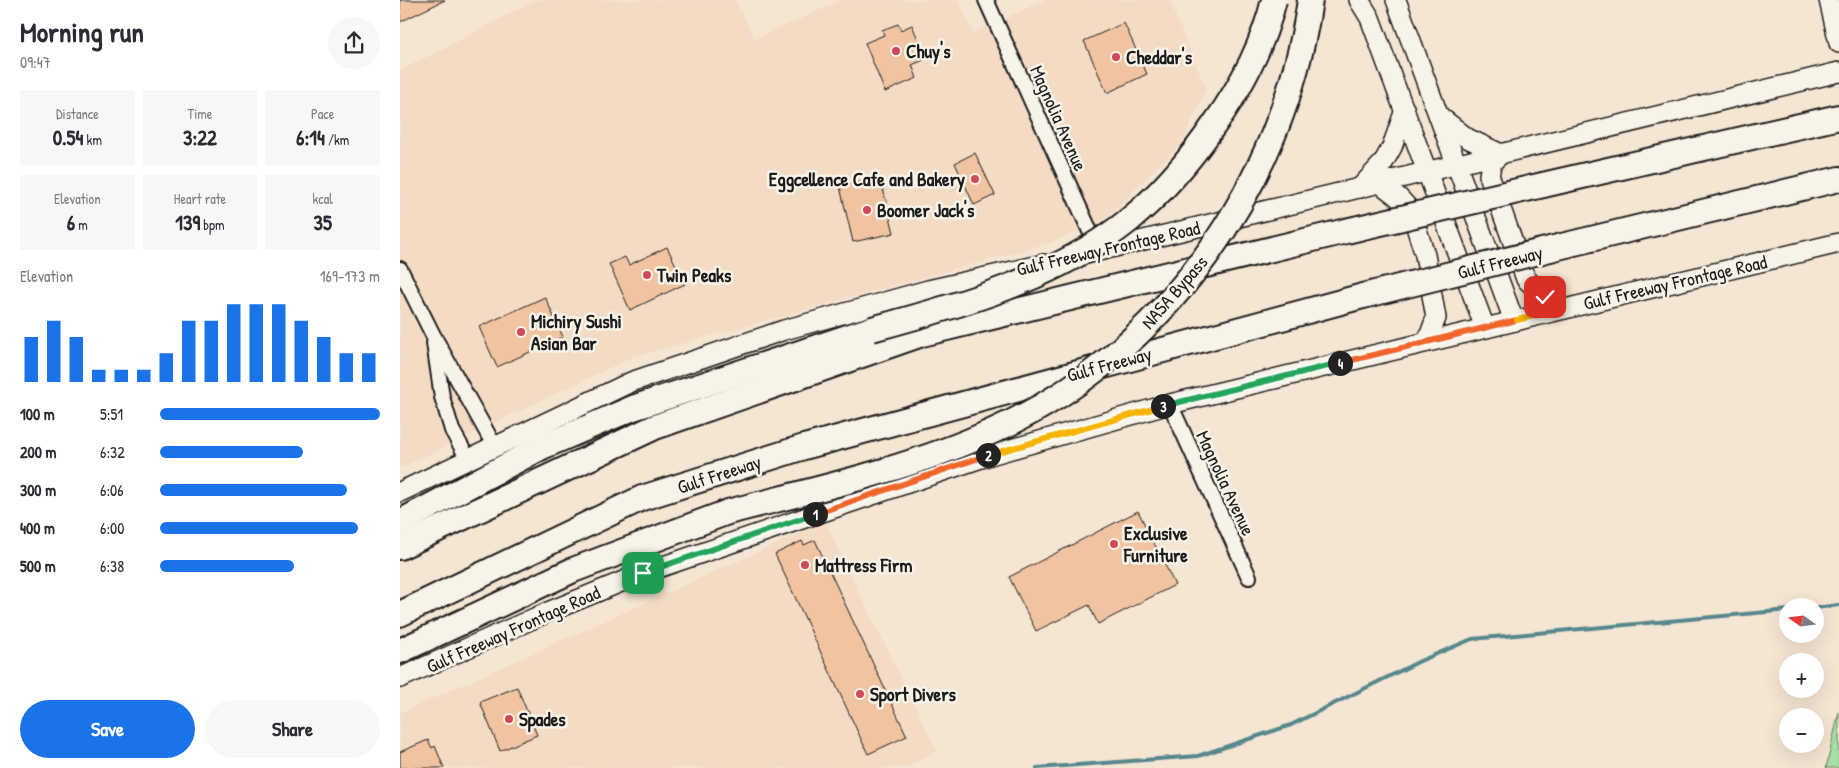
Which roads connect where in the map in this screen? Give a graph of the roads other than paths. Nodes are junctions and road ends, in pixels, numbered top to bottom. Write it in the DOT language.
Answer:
graph roads {
  1 [pos="986,0"];
  2 [pos="1274,0"];
  3 [pos="1310,0"];
  4 [pos="1359,0"];
  5 [pos="1396,0"];
  6 [pos="1829,0"];
  7 [pos="1839,42"];
  8 [pos="1839,72"];
  9 [pos="1405,110"];
  10 [pos="1439,116"];
  11 [pos="1839,117"];
  12 [pos="1501,154"];
  13 [pos="1457,165"];
  14 [pos="1428,172"];
  15 [pos="1839,179"];
  16 [pos="1380,183"];
  17 [pos="1360,188"];
  18 [pos="1839,243"];
  19 [pos="1099,252"];
  20 [pos="400,269"];
  21 [pos="1564,309"];
  22 [pos="1514,320"];
  23 [pos="1485,328"];
  24 [pos="433,335"];
  25 [pos="1428,342"];
  26 [pos="1170,404"];
  27 [pos="495,447"];
  28 [pos="468,459"];
  29 [pos="400,492"];
  30 [pos="400,522"];
  31 [pos="400,547"];
  32 [pos="1249,577"];
  33 [pos="400,614"];
  34 [pos="400,651"];
  35 [pos="400,678"];
  1 -- 19 [label="street, Magnolia Avenue"];
  2 -- 30 [label="highway, bridge"];
  3 -- 34 [label="highway, NASA Bypass, bridge"];
  4 -- 9 [label="main road"];
  5 -- 10 [label="main road"];
  6 -- 7 [label="main road"];
  8 -- 12 [label="main road, Gulf Freeway Frontage Road"];
  9 -- 14 [label="main road"];
  9 -- 17 [label="main road"];
  10 -- 12 [label="main road"];
  10 -- 13 [label="main road"];
  11 -- 31 [label="highway, bridge"];
  12 -- 13 [label="main road, Gulf Freeway Frontage Road"];
  12 -- 21 [label="main road"];
  13 -- 14 [label="main road, Gulf Freeway Frontage Road"];
  13 -- 22 [label="main road"];
  14 -- 16 [label="main road, Gulf Freeway Frontage Road"];
  14 -- 23 [label="main road"];
  15 -- 33 [label="highway, Gulf Freeway, bridge"];
  16 -- 17 [label="main road, Gulf Freeway Frontage Road"];
  16 -- 25 [label="main road"];
  17 -- 19 [label="main road, Gulf Freeway Frontage Road"];
  18 -- 21 [label="main road, Gulf Freeway Frontage Road"];
  19 -- 27 [label="main road, Gulf Freeway Frontage Road"];
  20 -- 24 [label="street"];
  21 -- 22 [label="main road, Gulf Freeway Frontage Road"];
  22 -- 23 [label="main road, Gulf Freeway Frontage Road"];
  23 -- 25 [label="main road, Gulf Freeway Frontage Road"];
  24 -- 27 [label="street"];
  24 -- 28 [label="street"];
  25 -- 26 [label="main road, Gulf Freeway Frontage Road"];
  26 -- 32 [label="street, Magnolia Avenue"];
  26 -- 35 [label="main road, Gulf Freeway Frontage Road"];
  27 -- 28 [label="main road, Gulf Freeway Frontage Road"];
  28 -- 29 [label="main road, Gulf Freeway Frontage Road"];
}
